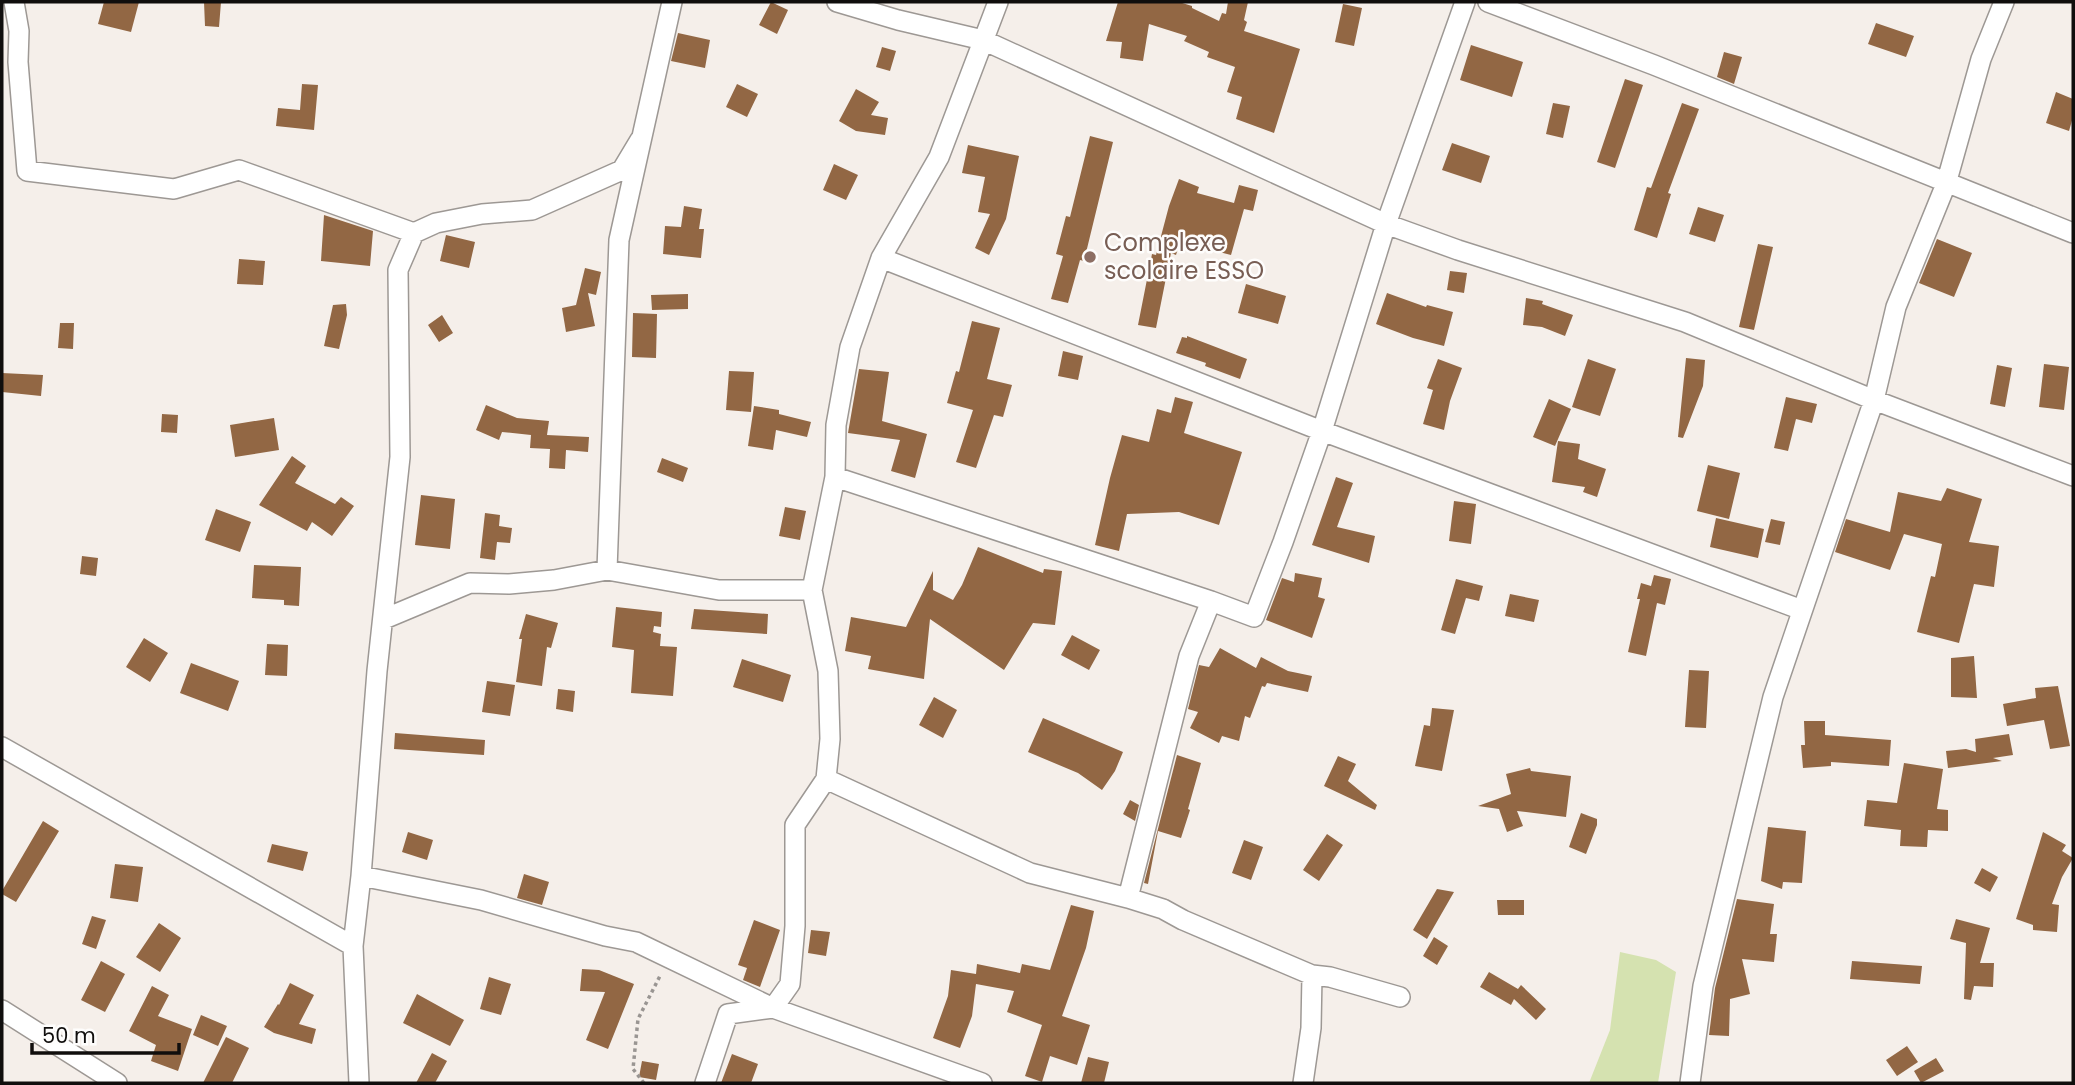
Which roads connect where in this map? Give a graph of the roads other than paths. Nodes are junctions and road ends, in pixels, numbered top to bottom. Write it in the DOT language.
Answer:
graph roads {
  1 [pos="8,2"];
  2 [pos="14,2"];
  3 [pos="672,2"];
  4 [pos="837,2"];
  5 [pos="998,2"];
  6 [pos="1465,2"];
  7 [pos="1488,2"];
  8 [pos="2004,2"];
  9 [pos="2,12"];
  10 [pos="983,40"];
  11 [pos="640,140"];
  12 [pos="1946,184"];
  13 [pos="1386,224"];
  14 [pos="414,233"];
  15 [pos="2073,233"];
  16 [pos="881,258"];
  17 [pos="1874,400"];
  18 [pos="1322,430"];
  19 [pos="2073,476"];
  20 [pos="835,477"];
  21 [pos="607,570"];
  22 [pos="812,590"];
  23 [pos="1211,601"];
  24 [pos="1802,610"];
  25 [pos="384,619"];
  26 [pos="5,755"];
  27 [pos="826,779"];
  28 [pos="362,876"];
  29 [pos="1128,898"];
  30 [pos="353,946"];
  31 [pos="1312,975"];
  32 [pos="1400,997"];
  33 [pos="773,1008"];
  34 [pos="2,1010"];
  35 [pos="117,1083"];
  36 [pos="360,1083"];
  37 [pos="705,1083"];
  38 [pos="982,1083"];
  39 [pos="1303,1083"];
  40 [pos="1690,1083"];
  1 -- 9 [label="street"];
  2 -- 14 [label="street"];
  3 -- 11 [label="street"];
  4 -- 10 [label="street"];
  5 -- 10 [label="street"];
  6 -- 13 [label="street"];
  7 -- 12 [label="street"];
  8 -- 12 [label="street"];
  10 -- 13 [label="street"];
  10 -- 16 [label="street"];
  11 -- 14 [label="street"];
  11 -- 21 [label="street"];
  12 -- 15 [label="street"];
  12 -- 17 [label="street"];
  13 -- 17 [label="street"];
  13 -- 18 [label="street"];
  14 -- 25 [label="street"];
  16 -- 18 [label="street"];
  16 -- 20 [label="street"];
  17 -- 19 [label="street"];
  17 -- 24 [label="street"];
  18 -- 23 [label="street"];
  18 -- 24 [label="street"];
  20 -- 22 [label="street"];
  20 -- 23 [label="street"];
  21 -- 22 [label="street"];
  21 -- 25 [label="street"];
  22 -- 27 [label="street"];
  23 -- 29 [label="street"];
  24 -- 40 [label="street"];
  25 -- 28 [label="street"];
  26 -- 30 [label="street"];
  27 -- 29 [label="street"];
  27 -- 33 [label="street"];
  28 -- 30 [label="street"];
  28 -- 33 [label="street"];
  29 -- 31 [label="street"];
  30 -- 36 [label="street"];
  31 -- 32 [label="street"];
  31 -- 39 [label="street"];
  33 -- 37 [label="street"];
  33 -- 38 [label="street"];
  34 -- 35 [label="street"];
}
